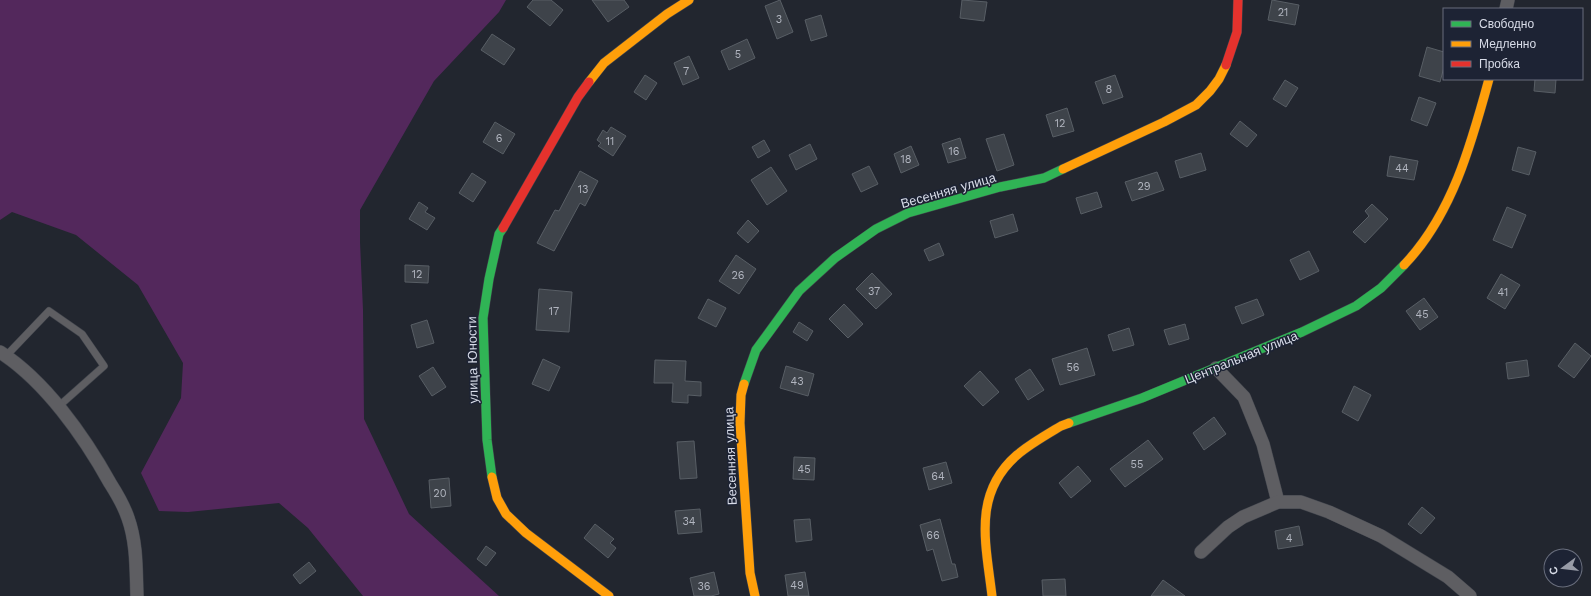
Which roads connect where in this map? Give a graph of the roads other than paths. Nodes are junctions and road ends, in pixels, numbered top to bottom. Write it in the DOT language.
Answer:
graph roads {
  1 [pos="688,0"];
  2 [pos="1238,0"];
  3 [pos="1489,80"];
  4 [pos="3,354"];
  5 [pos="1216,368"];
  6 [pos="59,406"];
  7 [pos="1278,502"];
  8 [pos="1201,552"];
  9 [pos="137,596"];
  10 [pos="609,596"];
  11 [pos="755,596"];
  12 [pos="992,596"];
  13 [pos="1470,596"];
  1 -- 10 [label="street, улица Юности"];
  2 -- 11 [label="street, Весенняя улица"];
  3 -- 5 [label="street, Центральная улица"];
  4 -- 6 [label="street"];
  4 -- 6 [label="lane"];
  5 -- 7 [label="street"];
  5 -- 12 [label="street, Центральная улица"];
  6 -- 9 [label="street"];
  7 -- 8 [label="street"];
  7 -- 13 [label="street"];
}
